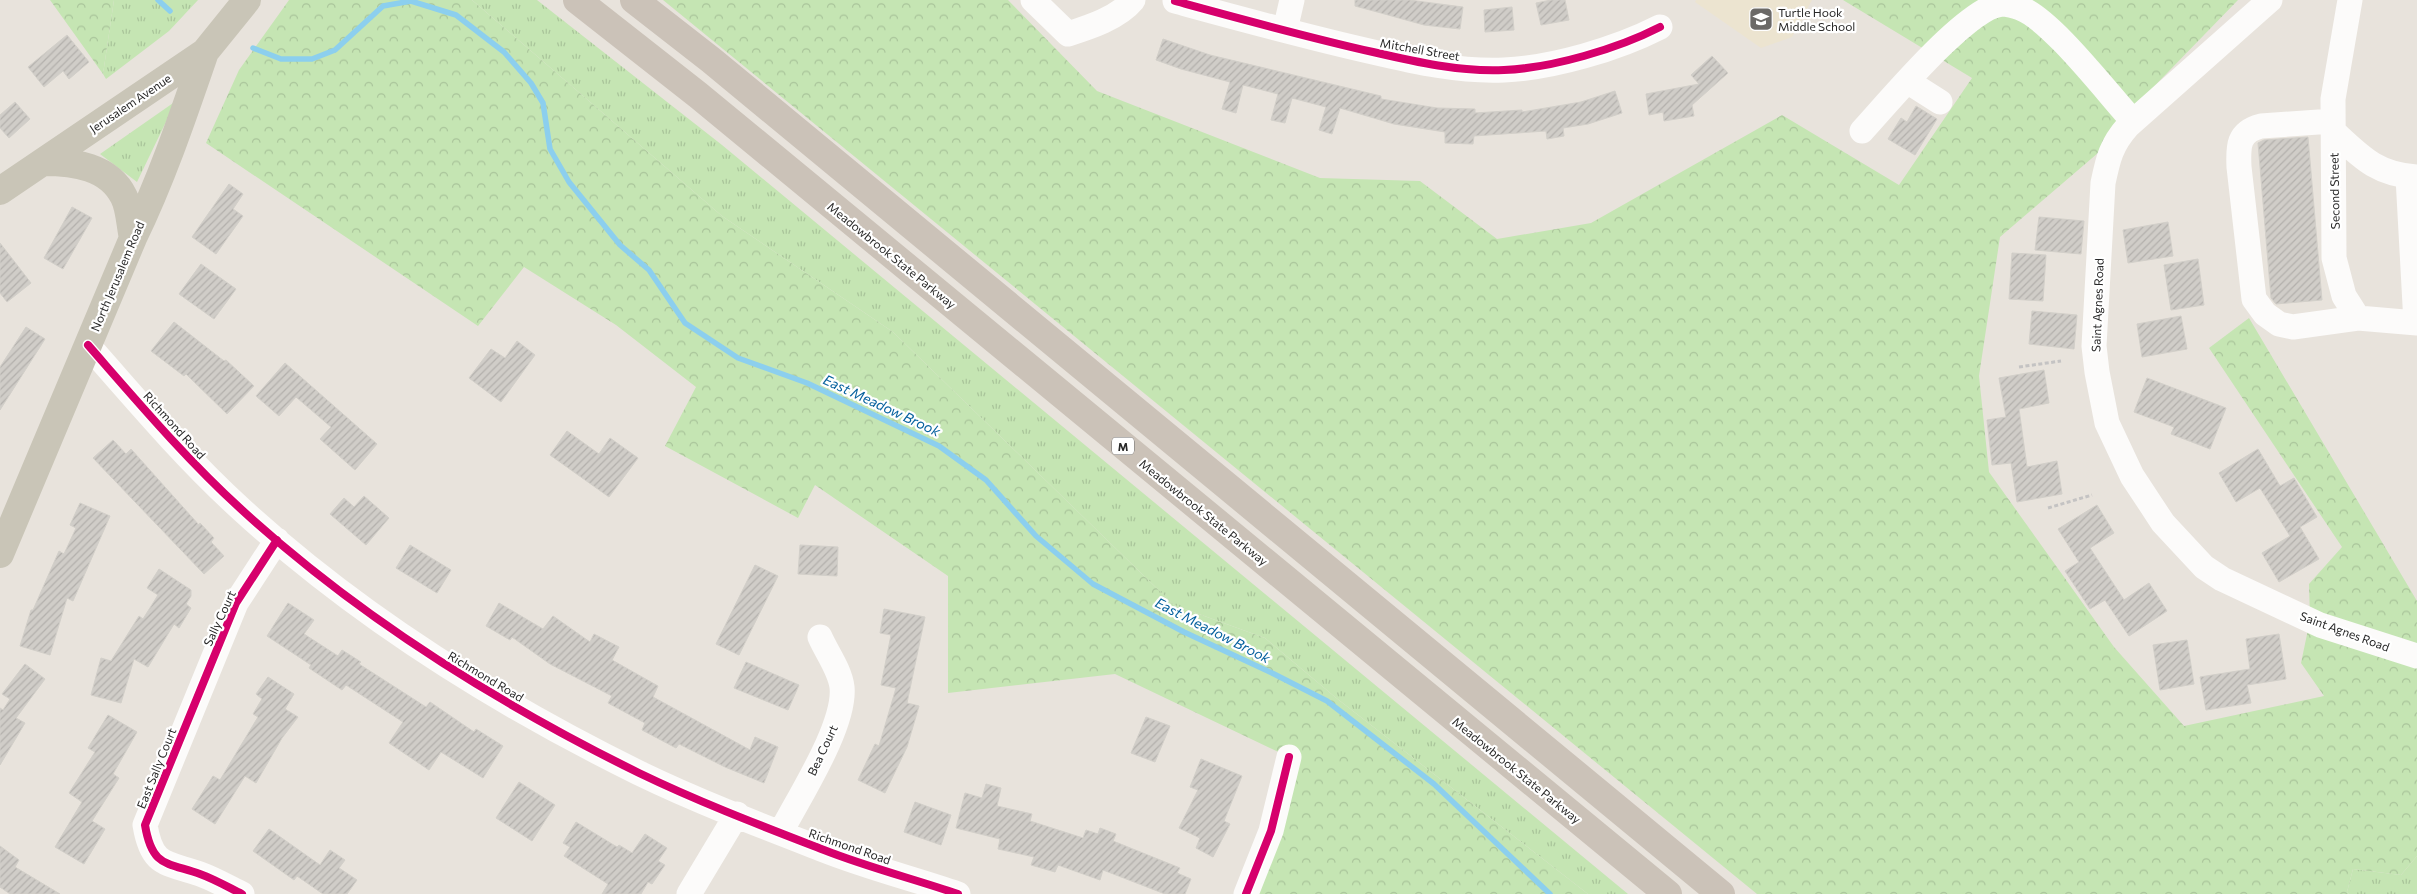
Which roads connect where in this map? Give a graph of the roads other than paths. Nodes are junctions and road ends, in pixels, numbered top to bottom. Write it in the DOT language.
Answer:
graph roads {
  1 [pos="248,0"];
  2 [pos="577,0"];
  3 [pos="634,0"];
  4 [pos="1033,0"];
  5 [pos="1133,0"];
  6 [pos="1292,0"];
  7 [pos="2270,0"];
  8 [pos="2350,0"];
  9 [pos="1175,1"];
  10 [pos="1660,27"];
  11 [pos="1285,30"];
  12 [pos="205,52"];
  13 [pos="1907,81"];
  14 [pos="1940,102"];
  15 [pos="2133,121"];
  16 [pos="2333,126"];
  17 [pos="1862,131"];
  18 [pos="44,162"];
  19 [pos="2412,177"];
  20 [pos="1,190"];
  21 [pos="133,238"];
  22 [pos="2358,318"];
  23 [pos="2416,323"];
  24 [pos="88,345"];
  25 [pos="277,540"];
  26 [pos="0,554"];
  27 [pos="820,637"];
  28 [pos="2417,656"];
  29 [pos="192,711"];
  30 [pos="1289,757"];
  31 [pos="737,814"];
  32 [pos="781,832"];
  33 [pos="242,894"];
  34 [pos="689,894"];
  35 [pos="958,894"];
  36 [pos="1246,894"];
  37 [pos="1668,894"];
  38 [pos="1721,894"];
  1 -- 12 [label="main road, Jerusalem Avenue"];
  2 -- 37 [label="highway, Meadowbrook State Parkway / M"];
  3 -- 38 [label="highway"];
  4 -- 5 [label="street"];
  6 -- 11 [label="street"];
  7 -- 15 [label="street, Saint Agnes Road"];
  8 -- 16 [label="street, Second Street"];
  9 -- 11 [label="street, Mitchell Street"];
  10 -- 11 [label="street, Mitchell Street"];
  12 -- 18 [label="main road, Jerusalem Avenue"];
  12 -- 21 [label="main road, North Jerusalem Road"];
  13 -- 14 [label="street"];
  13 -- 15 [label="street"];
  13 -- 17 [label="street"];
  15 -- 28 [label="street, Saint Agnes Road"];
  16 -- 19 [label="street"];
  16 -- 22 [label="street, Second Street"];
  16 -- 22 [label="street"];
  18 -- 20 [label="main road, Jerusalem Avenue"];
  18 -- 21 [label="main road"];
  19 -- 23 [label="street"];
  21 -- 24 [label="main road, North Jerusalem Road"];
  22 -- 23 [label="street"];
  24 -- 25 [label="street, Richmond Road"];
  24 -- 26 [label="main road, North Jerusalem Road"];
  25 -- 29 [label="street, Sally Court"];
  25 -- 31 [label="street, Richmond Road"];
  27 -- 32 [label="street, Bea Court"];
  29 -- 33 [label="street, East Sally Court"];
  30 -- 36 [label="street"];
  31 -- 32 [label="street, Richmond Road"];
  31 -- 34 [label="street"];
  32 -- 35 [label="street, Richmond Road"];
}
